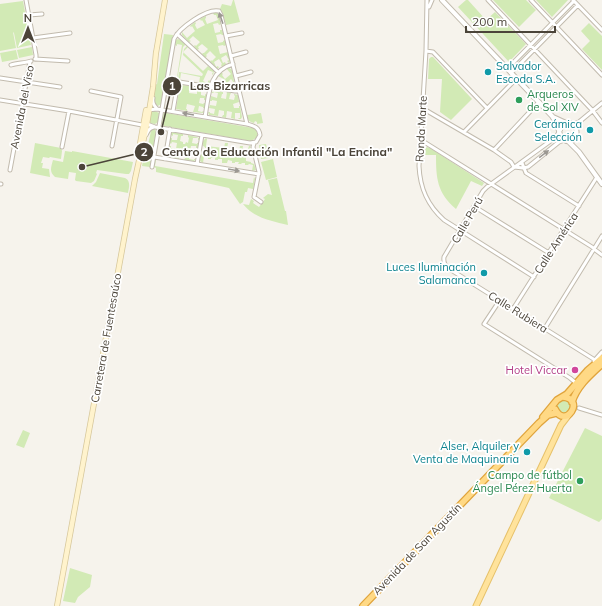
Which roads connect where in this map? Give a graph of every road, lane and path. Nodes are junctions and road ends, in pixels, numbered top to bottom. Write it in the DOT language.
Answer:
graph roads {
  1 [pos="26,0"];
  2 [pos="165,0"];
  3 [pos="428,0"];
  4 [pos="432,0"];
  5 [pos="488,0"];
  6 [pos="530,0"];
  7 [pos="442,1"];
  8 [pos="573,1"];
  9 [pos="578,5"];
  10 [pos="427,10"];
  11 [pos="42,14"];
  12 [pos="29,15"];
  13 [pos="552,23"];
  14 [pos="556,27"];
  15 [pos="602,30"];
  16 [pos="70,33"];
  17 [pos="242,33"];
  18 [pos="177,34"];
  19 [pos="226,36"];
  20 [pos="33,38"];
  21 [pos="530,45"];
  22 [pos="534,49"];
  23 [pos="426,51"];
  24 [pos="156,52"];
  25 [pos="246,52"];
  26 [pos="231,56"];
  27 [pos="35,59"];
  28 [pos="68,61"];
  29 [pos="30,62"];
  30 [pos="233,64"];
  31 [pos="11,65"];
  32 [pos="506,69"];
  33 [pos="218,72"];
  34 [pos="251,72"];
  35 [pos="511,73"];
  36 [pos="602,75"];
  37 [pos="236,76"];
  38 [pos="0,78"];
  39 [pos="516,78"];
  40 [pos="167,80"];
  41 [pos="26,82"];
  42 [pos="178,82"];
  43 [pos="60,87"];
  44 [pos="152,87"];
  45 [pos="210,88"];
  46 [pos="91,91"];
  47 [pos="239,91"];
  48 [pos="0,100"];
  49 [pos="539,102"];
  50 [pos="22,103"];
  51 [pos="602,103"];
  52 [pos="422,108"];
  53 [pos="487,108"];
  54 [pos="157,109"];
  55 [pos="162,109"];
  56 [pos="147,110"];
  57 [pos="69,111"];
  58 [pos="173,111"];
  59 [pos="593,111"];
  60 [pos="552,116"];
  61 [pos="205,117"];
  62 [pos="117,120"];
  63 [pos="579,122"];
  64 [pos="566,123"];
  65 [pos="602,123"];
  66 [pos="145,124"];
  67 [pos="247,124"];
  68 [pos="573,124"];
  69 [pos="157,127"];
  70 [pos="170,129"];
  71 [pos="577,129"];
  72 [pos="559,131"];
  73 [pos="464,132"];
  74 [pos="202,135"];
  75 [pos="576,137"];
  76 [pos="421,140"];
  77 [pos="566,140"];
  78 [pos="254,143"];
  79 [pos="143,144"];
  80 [pos="112,146"];
  81 [pos="62,147"];
  82 [pos="494,150"];
  83 [pos="579,152"];
  84 [pos="154,157"];
  85 [pos="165,159"];
  86 [pos="522,162"];
  87 [pos="197,164"];
  88 [pos="152,167"];
  89 [pos="514,167"];
  90 [pos="523,168"];
  91 [pos="10,170"];
  92 [pos="258,174"];
  93 [pos="597,177"];
  94 [pos="135,179"];
  95 [pos="492,184"];
  96 [pos="602,184"];
  97 [pos="261,202"];
  98 [pos="579,206"];
  99 [pos="474,207"];
  100 [pos="564,230"];
  101 [pos="460,231"];
  102 [pos="602,236"];
  103 [pos="594,249"];
  104 [pos="549,253"];
  105 [pos="602,255"];
  106 [pos="444,262"];
  107 [pos="534,277"];
  108 [pos="500,300"];
  109 [pos="513,309"];
  110 [pos="545,328"];
  111 [pos="602,352"];
  112 [pos="602,358"];
  113 [pos="595,360"];
  114 [pos="602,364"];
  115 [pos="590,368"];
  116 [pos="576,383"];
  117 [pos="563,398"];
  118 [pos="572,402"];
  119 [pos="555,403"];
  120 [pos="579,408"];
  121 [pos="573,410"];
  122 [pos="558,414"];
  123 [pos="602,415"];
  124 [pos="568,416"];
  125 [pos="539,423"];
  126 [pos="561,425"];
  127 [pos="57,606"];
  128 [pos="363,606"];
  129 [pos="476,606"];
  1 -- 12 [label="street, Avenida del Viso"];
  2 -- 24 [label="main road"];
  3 -- 10 [label="street, Ronda Marte"];
  4 -- 10 [label="street, Ronda Marte"];
  5 -- 21 [label="street"];
  6 -- 13 [label="street"];
  7 -- 32 [label="street"];
  8 -- 9 [label="street"];
  8 -- 13 [label="street"];
  9 -- 14 [label="street"];
  9 -- 15 [label="street"];
  10 -- 23 [label="street, Ronda Marte"];
  11 -- 12 [label="street"];
  12 -- 20 [label="street, Avenida del Viso"];
  13 -- 14 [label="street"];
  13 -- 21 [label="street"];
  14 -- 22 [label="street"];
  14 -- 36 [label="street"];
  16 -- 20 [label="street"];
  17 -- 19 [label="street"];
  19 -- 18 [label="street, one-way"];
  18 -- 33 [label="street"];
  18 -- 40 [label="street"];
  19 -- 26 [label="street"];
  20 -- 27 [label="street, Avenida del Viso"];
  21 -- 22 [label="street"];
  21 -- 32 [label="street"];
  22 -- 35 [label="street"];
  22 -- 59 [label="street"];
  23 -- 52 [label="street, Ronda Marte"];
  23 -- 53 [label="street"];
  24 -- 44 [label="main road"];
  24 -- 56 [label="main road"];
  25 -- 26 [label="street"];
  26 -- 30 [label="street"];
  27 -- 28 [label="street"];
  27 -- 29 [label="street, Avenida del Viso"];
  29 -- 31 [label="street"];
  29 -- 41 [label="street, Avenida del Viso"];
  30 -- 33 [label="street"];
  30 -- 37 [label="street"];
  32 -- 35 [label="street"];
  33 -- 45 [label="street"];
  34 -- 37 [label="street"];
  35 -- 39 [label="street"];
  37 -- 47 [label="street"];
  38 -- 41 [label="street"];
  39 -- 49 [label="street"];
  39 -- 53 [label="street"];
  40 -- 42 [label="street"];
  40 -- 55 [label="street"];
  41 -- 43 [label="street"];
  41 -- 50 [label="street, Avenida del Viso"];
  42 -- 45 [label="street"];
  42 -- 58 [label="street"];
  44 -- 54 [label="street"];
  44 -- 56 [label="main road"];
  45 -- 47 [label="street"];
  45 -- 61 [label="street"];
  46 -- 62 [label="street"];
  47 -- 67 [label="street"];
  48 -- 50 [label="street"];
  49 -- 60 [label="street"];
  49 -- 82 [label="street"];
  50 -- 57 [label="street"];
  50 -- 91 [label="street, Avenida del Viso"];
  51 -- 59 [label="street"];
  52 -- 73 [label="street"];
  52 -- 76 [label="street, Ronda Marte"];
  53 -- 73 [label="street"];
  54 -- 55 [label="street"];
  54 -- 56 [label="street"];
  55 -- 58 [label="street"];
  55 -- 69 [label="street"];
  56 -- 66 [label="main road"];
  57 -- 62 [label="street"];
  57 -- 81 [label="street"];
  61 -- 58 [label="street, one-way"];
  59 -- 63 [label="street"];
  59 -- 65 [label="street"];
  60 -- 64 [label="street"];
  60 -- 72 [label="street"];
  61 -- 67 [label="street"];
  62 -- 66 [label="street"];
  62 -- 80 [label="street"];
  63 -- 68 [label="street"];
  63 -- 71 [label="street"];
  64 -- 68 [label="street"];
  64 -- 72 [label="street"];
  66 -- 69 [label="street"];
  66 -- 79 [label="main road, Carretera de Fuentesaúco"];
  66 -- 94 [label="main road, Carretera de Fuentesaúco"];
  67 -- 78 [label="street"];
  68 -- 71 [label="street"];
  69 -- 70 [label="street"];
  69 -- 79 [label="street"];
  69 -- 84 [label="street"];
  70 -- 74 [label="street"];
  70 -- 85 [label="street"];
  71 -- 75 [label="street"];
  72 -- 77 [label="street"];
  72 -- 86 [label="street, Calle Perú"];
  73 -- 82 [label="street"];
  74 -- 78 [label="street"];
  74 -- 87 [label="street"];
  75 -- 77 [label="street"];
  75 -- 83 [label="street"];
  76 -- 95 [label="street"];
  76 -- 101 [label="street, Ronda Marte"];
  77 -- 83 [label="street"];
  90 -- 77 [label="street, one-way"];
  78 -- 92 [label="street"];
  79 -- 94 [label="main road, Carretera de Fuentesaúco"];
  82 -- 89 [label="street"];
  83 -- 93 [label="street"];
  84 -- 85 [label="street"];
  84 -- 88 [label="street"];
  85 -- 87 [label="street"];
  86 -- 89 [label="street, Calle Perú"];
  86 -- 90 [label="street"];
  87 -- 92 [label="street, one-way"];
  89 -- 90 [label="street"];
  89 -- 95 [label="street, Calle Perú"];
  90 -- 98 [label="street"];
  92 -- 97 [label="street"];
  93 -- 96 [label="street"];
  93 -- 98 [label="street, Calle América"];
  94 -- 127 [label="main road, Carretera de Fuentesaúco"];
  95 -- 99 [label="street, Calle Perú"];
  95 -- 100 [label="street"];
  98 -- 100 [label="street, Calle América"];
  99 -- 101 [label="street, Calle Perú"];
  99 -- 104 [label="street"];
  100 -- 103 [label="street"];
  100 -- 104 [label="street, Calle América"];
  101 -- 106 [label="street, Calle Perú"];
  101 -- 107 [label="street, Ronda Marte"];
  102 -- 103 [label="street"];
  103 -- 105 [label="street"];
  103 -- 110 [label="street"];
  104 -- 107 [label="street, Calle América"];
  106 -- 108 [label="street, Calle Rubiera"];
  107 -- 109 [label="street, Calle América"];
  108 -- 109 [label="street, Calle Rubiera"];
  108 -- 116 [label="street"];
  109 -- 110 [label="street, Calle Rubiera"];
  110 -- 113 [label="street, Calle Rubiera"];
  111 -- 113 [label="street"];
  112 -- 115 [label="highway"];
  113 -- 115 [label="street"];
  114 -- 118 [label="highway"];
  115 -- 116 [label="highway"];
  116 -- 117 [label="highway"];
  117 -- 118 [label="highway"];
  117 -- 119 [label="highway"];
  118 -- 120 [label="street"];
  118 -- 121 [label="highway"];
  119 -- 122 [label="highway"];
  119 -- 125 [label="highway, Avenida de San Agustín"];
  120 -- 121 [label="street"];
  120 -- 123 [label="street"];
  121 -- 124 [label="highway"];
  122 -- 124 [label="highway"];
  122 -- 125 [label="highway, Avenida de San Agustín"];
  122 -- 126 [label="main road"];
  124 -- 126 [label="main road"];
  125 -- 128 [label="highway, Avenida de San Agustín"];
  126 -- 129 [label="main road"];
}
